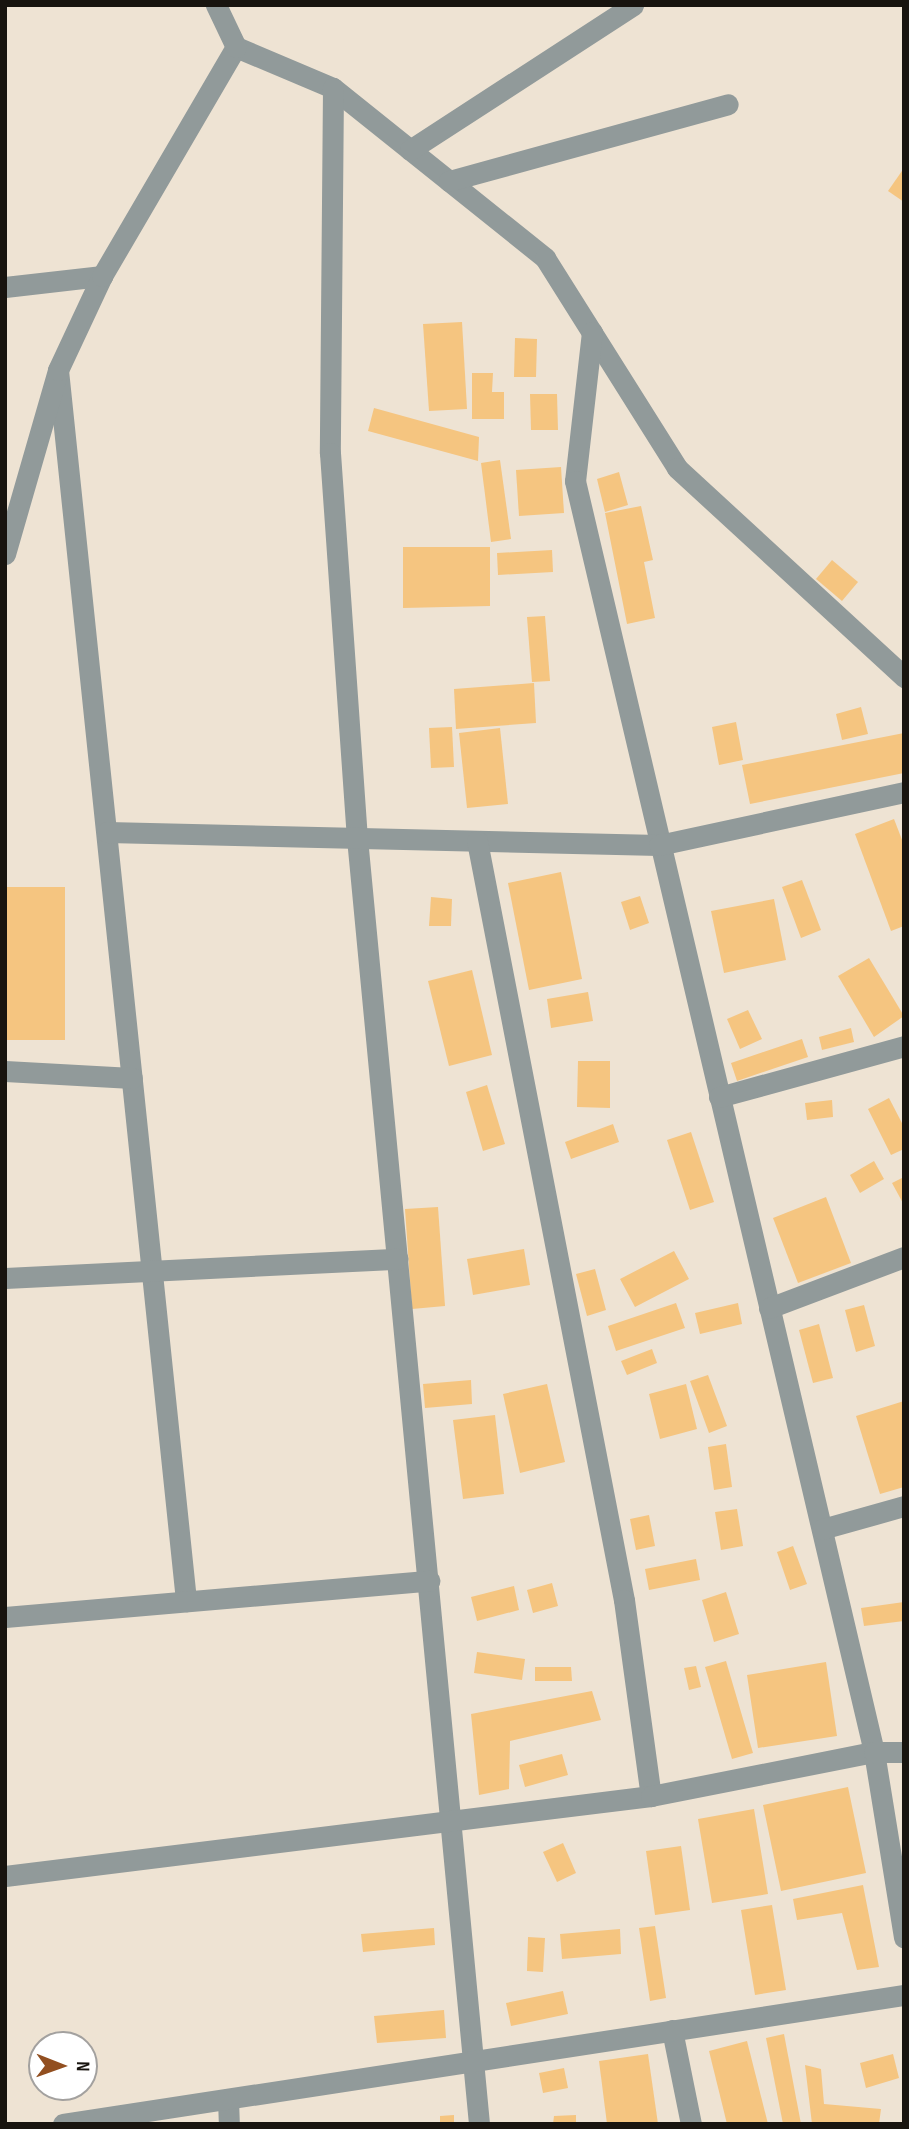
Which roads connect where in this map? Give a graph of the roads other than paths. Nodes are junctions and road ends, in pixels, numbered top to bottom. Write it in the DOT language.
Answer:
graph roads {
  1 [pos="216,5"];
  2 [pos="633,5"];
  3 [pos="236,47"];
  4 [pos="333,89"];
  5 [pos="728,104"];
  6 [pos="410,150"];
  7 [pos="449,181"];
  8 [pos="102,275"];
  9 [pos="5,287"];
  10 [pos="592,332"];
  11 [pos="58,370"];
  12 [pos="5,554"];
  13 [pos="904,677"];
  14 [pos="904,792"];
  15 [pos="107,832"];
  16 [pos="357,838"];
  17 [pos="477,841"];
  18 [pos="659,845"];
  19 [pos="904,1046"];
  20 [pos="5,1071"];
  21 [pos="132,1079"];
  22 [pos="719,1097"];
  23 [pos="904,1257"];
  24 [pos="398,1259"];
  25 [pos="152,1271"];
  26 [pos="5,1278"];
  27 [pos="769,1308"];
  28 [pos="904,1506"];
  29 [pos="822,1529"];
  30 [pos="429,1581"];
  31 [pos="186,1601"];
  32 [pos="5,1617"];
  33 [pos="874,1752"];
  34 [pos="904,1752"];
  35 [pos="651,1796"];
  36 [pos="452,1821"];
  37 [pos="5,1876"];
  38 [pos="904,1938"];
  39 [pos="904,1995"];
  40 [pos="672,2030"];
  41 [pos="471,2061"];
  42 [pos="228,2099"];
  43 [pos="63,2124"];
  44 [pos="229,2124"];
  45 [pos="480,2124"];
  46 [pos="691,2124"];
  1 -- 3 [label="street"];
  2 -- 6 [label="street"];
  3 -- 4 [label="street"];
  3 -- 8 [label="street"];
  4 -- 6 [label="street"];
  4 -- 16 [label="street"];
  5 -- 7 [label="street"];
  6 -- 7 [label="street"];
  7 -- 10 [label="street"];
  8 -- 9 [label="street"];
  8 -- 11 [label="street"];
  10 -- 13 [label="street"];
  10 -- 18 [label="street"];
  11 -- 12 [label="street"];
  11 -- 15 [label="street"];
  14 -- 18 [label="street"];
  15 -- 16 [label="street"];
  15 -- 21 [label="street"];
  16 -- 17 [label="street"];
  16 -- 24 [label="street"];
  17 -- 18 [label="street"];
  17 -- 35 [label="street"];
  18 -- 22 [label="street"];
  19 -- 22 [label="street"];
  20 -- 21 [label="street"];
  21 -- 25 [label="street"];
  22 -- 27 [label="street"];
  23 -- 27 [label="street"];
  24 -- 25 [label="street"];
  24 -- 30 [label="street"];
  25 -- 26 [label="street"];
  25 -- 31 [label="street"];
  27 -- 29 [label="street"];
  28 -- 29 [label="street"];
  29 -- 33 [label="street"];
  30 -- 31 [label="street"];
  30 -- 36 [label="street"];
  31 -- 32 [label="street"];
  33 -- 34 [label="street"];
  33 -- 35 [label="street"];
  33 -- 38 [label="street"];
  35 -- 36 [label="street"];
  36 -- 37 [label="street"];
  36 -- 41 [label="street"];
  39 -- 40 [label="street"];
  40 -- 41 [label="street"];
  40 -- 46 [label="street"];
  41 -- 42 [label="street"];
  41 -- 45 [label="street"];
  42 -- 43 [label="street"];
  42 -- 44 [label="street"];
}
